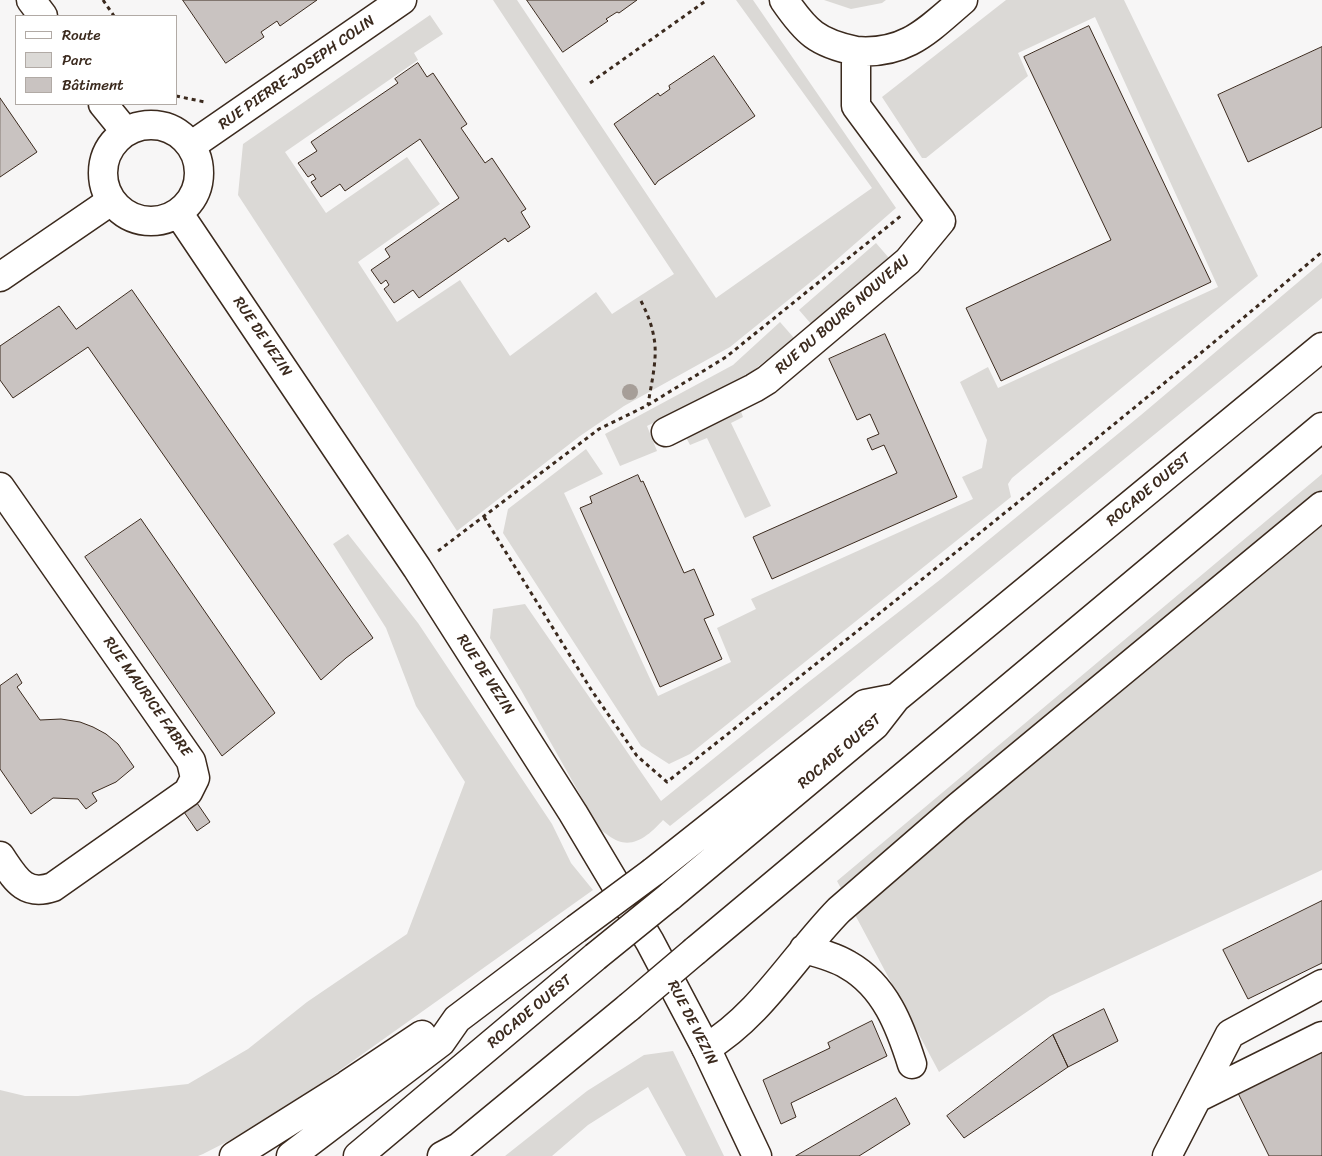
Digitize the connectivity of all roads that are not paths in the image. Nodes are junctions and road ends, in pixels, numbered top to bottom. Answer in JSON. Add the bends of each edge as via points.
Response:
{"nodes":[{"id":1,"x":32,"y":0,"type":"edge"},
{"id":2,"x":402,"y":0,"type":"edge"},
{"id":3,"x":784,"y":0,"type":"edge"},
{"id":4,"x":963,"y":0,"type":"edge"},
{"id":5,"x":42,"y":15,"type":"edge"},
{"id":6,"x":856,"y":51,"type":"junction"},
{"id":7,"x":104,"y":105,"type":"edge"},
{"id":8,"x":125,"y":131,"type":"junction"},
{"id":9,"x":192,"y":145,"type":"junction"},
{"id":10,"x":111,"y":201,"type":"junction"},
{"id":11,"x":179,"y":214,"type":"junction"},
{"id":12,"x":0,"y":277,"type":"edge"},
{"id":13,"x":1322,"y":347,"type":"edge"},
{"id":14,"x":1322,"y":427,"type":"edge"},
{"id":15,"x":666,"y":432,"type":"dead end"},
{"id":16,"x":0,"y":487,"type":"edge"},
{"id":17,"x":1322,"y":506,"type":"edge"},
{"id":18,"x":896,"y":698,"type":"junction"},
{"id":19,"x":0,"y":856,"type":"edge"},
{"id":20,"x":804,"y":949,"type":"junction"},
{"id":21,"x":1322,"y":984,"type":"edge"},
{"id":22,"x":457,"y":1019,"type":"junction"},
{"id":23,"x":1322,"y":1036,"type":"edge"},
{"id":24,"x":706,"y":1048,"type":"junction"},
{"id":25,"x":912,"y":1064,"type":"dead end"},
{"id":26,"x":1197,"y":1098,"type":"junction"},
{"id":27,"x":452,"y":1153,"type":"edge"},
{"id":28,"x":234,"y":1156,"type":"edge"},
{"id":29,"x":290,"y":1156,"type":"edge"},
{"id":30,"x":358,"y":1156,"type":"edge"},
{"id":31,"x":757,"y":1156,"type":"edge"},
{"id":32,"x":1167,"y":1156,"type":"edge"}],
"edges":[{"from":1,"to":5,"type":"main road"},
{"from":2,"to":9,"type":"main road","name":"RUE PIERRE-JOSEPH COLIN"},
{"from":3,"to":6,"type":"main road","via":[[801,24],[819,39],[835,47]]},
{"from":4,"to":6,"type":"main road","via":[[911,42],[885,51]]},
{"from":6,"to":15,"type":"main road","name":"RUE DU BOURG NOUVEAU","via":[[856,106],[941,221],[908,261],[767,380]]},
{"from":7,"to":8,"type":"main road"},
{"from":8,"to":9,"type":"main road","via":[[149,124],[173,129]]},
{"from":8,"to":10,"type":"main road","via":[[108,150],[102,176]]},
{"from":9,"to":11,"type":"main road","via":[[200,169],[196,195]]},
{"from":10,"to":11,"type":"main road","via":[[130,218],[155,222]]},
{"from":10,"to":12,"type":"main road"},
{"from":11,"to":24,"type":"main road","name":"RUE DE VEZIN","via":[[417,568],[573,812],[650,942]]},
{"from":13,"to":18,"type":"main road","name":"ROCADE OUEST"},
{"from":14,"to":27,"type":"main road","bridge":true},
{"from":16,"to":19,"type":"main road","name":"RUE MAURICE FABRE","via":[[191,761],[195,778],[188,792],[53,888],[32,891],[23,886]]},
{"from":17,"to":20,"type":"main road","via":[[958,807],[839,910]]},
{"from":18,"to":22,"type":"main road","bridge":true,"via":[[865,704],[653,872]]},
{"from":18,"to":30,"type":"main road","name":"ROCADE OUEST","bridge":true,"via":[[875,725]]},
{"from":20,"to":24,"type":"main road","via":[[747,1017]]},
{"from":20,"to":25,"type":"main road","via":[[849,965],[868,980],[886,1000]]},
{"from":21,"to":26,"type":"main road","via":[[1230,1034]]},
{"from":22,"to":28,"type":"main road","via":[[431,1028],[348,1085]]},
{"from":22,"to":29,"type":"main road","via":[[440,1042]]},
{"from":23,"to":26,"type":"main road"},
{"from":24,"to":31,"type":"main road","name":"RUE DE VEZIN"},
{"from":26,"to":32,"type":"main road"}]}
